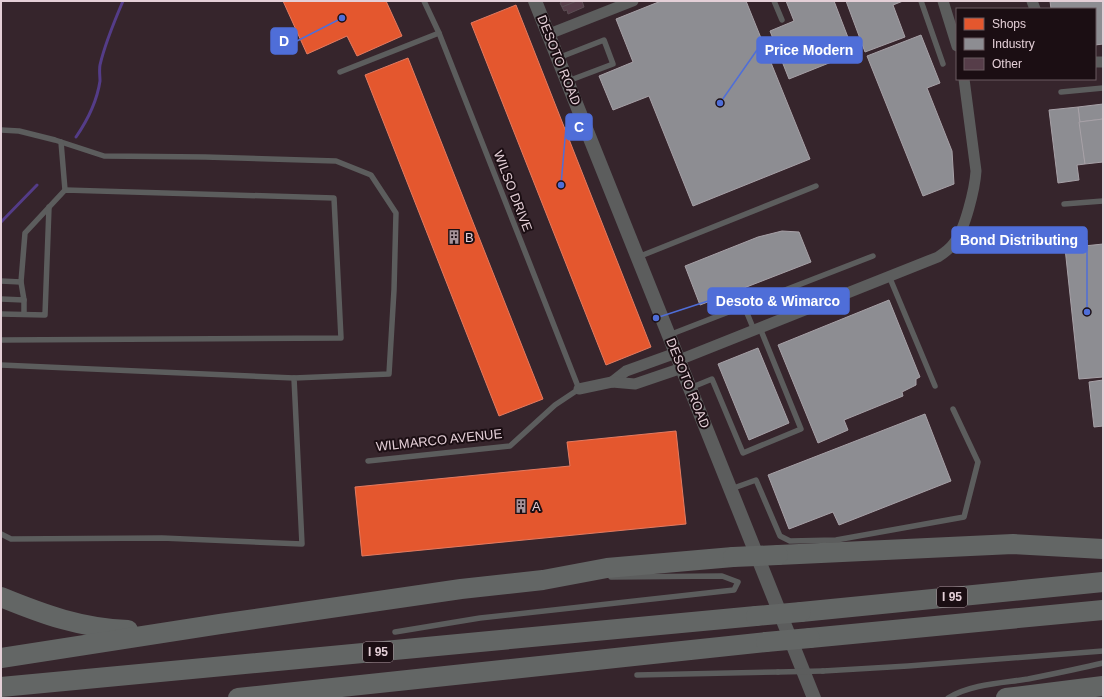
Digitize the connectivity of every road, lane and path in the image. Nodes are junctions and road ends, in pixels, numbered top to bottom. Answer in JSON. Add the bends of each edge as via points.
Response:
{"nodes":[{"id":1,"x":424,"y":1,"type":"edge"},
{"id":2,"x":535,"y":1,"type":"edge"},
{"id":3,"x":633,"y":1,"type":"edge"},
{"id":4,"x":774,"y":1,"type":"edge"},
{"id":5,"x":921,"y":1,"type":"edge"},
{"id":6,"x":943,"y":1,"type":"edge"},
{"id":7,"x":782,"y":20,"type":"dead end"},
{"id":8,"x":439,"y":33,"type":"junction"},
{"id":9,"x":549,"y":34,"type":"junction"},
{"id":10,"x":956,"y":43,"type":"edge"},
{"id":11,"x":558,"y":58,"type":"junction"},
{"id":12,"x":943,"y":64,"type":"dead end"},
{"id":13,"x":340,"y":72,"type":"dead end"},
{"id":14,"x":964,"y":80,"type":"edge"},
{"id":15,"x":567,"y":81,"type":"junction"},
{"id":16,"x":1103,"y":88,"type":"edge"},
{"id":17,"x":1061,"y":92,"type":"dead end"},
{"id":18,"x":1,"y":130,"type":"edge"},
{"id":19,"x":61,"y":142,"type":"junction"},
{"id":20,"x":816,"y":186,"type":"dead end"},
{"id":21,"x":65,"y":190,"type":"junction"},
{"id":22,"x":1103,"y":201,"type":"edge"},
{"id":23,"x":1064,"y":204,"type":"dead end"},
{"id":24,"x":49,"y":207,"type":"junction"},
{"id":25,"x":873,"y":256,"type":"dead end"},
{"id":26,"x":638,"y":257,"type":"junction"},
{"id":27,"x":889,"y":276,"type":"junction"},
{"id":28,"x":1,"y":281,"type":"edge"},
{"id":29,"x":21,"y":282,"type":"junction"},
{"id":30,"x":1,"y":299,"type":"edge"},
{"id":31,"x":24,"y":300,"type":"junction"},
{"id":32,"x":744,"y":306,"type":"junction"},
{"id":33,"x":1,"y":314,"type":"edge"},
{"id":34,"x":24,"y":314,"type":"junction"},
{"id":35,"x":757,"y":329,"type":"junction"},
{"id":36,"x":669,"y":335,"type":"junction"},
{"id":37,"x":1,"y":340,"type":"edge"},
{"id":38,"x":679,"y":360,"type":"junction"},
{"id":39,"x":1,"y":365,"type":"edge"},
{"id":40,"x":294,"y":378,"type":"junction"},
{"id":41,"x":612,"y":382,"type":"junction"},
{"id":42,"x":935,"y":386,"type":"dead end"},
{"id":43,"x":690,"y":388,"type":"junction"},
{"id":44,"x":579,"y":390,"type":"junction"},
{"id":45,"x":953,"y":409,"type":"dead end"},
{"id":46,"x":368,"y":461,"type":"dead end"},
{"id":47,"x":731,"y":489,"type":"junction"},
{"id":48,"x":1,"y":534,"type":"edge"},
{"id":49,"x":1103,"y":548,"type":"edge"},
{"id":50,"x":588,"y":578,"type":"dead end"},
{"id":51,"x":602,"y":578,"type":"dead end"},
{"id":52,"x":543,"y":580,"type":"junction"},
{"id":53,"x":1103,"y":582,"type":"edge"},
{"id":54,"x":1,"y":597,"type":"edge"},
{"id":55,"x":1103,"y":610,"type":"edge"},
{"id":56,"x":220,"y":624,"type":"junction"},
{"id":57,"x":395,"y":632,"type":"dead end"},
{"id":58,"x":1103,"y":651,"type":"edge"},
{"id":59,"x":1,"y":658,"type":"edge"},
{"id":60,"x":1103,"y":663,"type":"edge"},
{"id":61,"x":637,"y":675,"type":"dead end"},
{"id":62,"x":1103,"y":686,"type":"edge"},
{"id":63,"x":1,"y":687,"type":"edge"},
{"id":64,"x":238,"y":698,"type":"edge"},
{"id":65,"x":814,"y":698,"type":"edge"},
{"id":66,"x":948,"y":698,"type":"edge"},
{"id":67,"x":1006,"y":698,"type":"edge"}],
"edges":[{"from":1,"to":8,"type":"lane","name":"WILSO DRIVE"},
{"from":2,"to":9,"type":"street","name":"DESOTO ROAD"},
{"from":3,"to":9,"type":"street","via":[[613,5]]},
{"from":4,"to":7,"type":"lane"},
{"from":5,"to":12,"type":"lane"},
{"from":6,"to":10,"type":"street"},
{"from":8,"to":13,"type":"lane"},
{"from":8,"to":44,"type":"lane","name":"WILSO DRIVE"},
{"from":9,"to":11,"type":"street","name":"DESOTO ROAD"},
{"from":11,"to":15,"type":"street","name":"DESOTO ROAD"},
{"from":11,"to":15,"type":"lane","via":[[604,40],[613,64]]},
{"from":14,"to":27,"type":"street","name":"WILMARCO AVENUE","via":[[976,171],[975,183],[960,232],[948,250],[938,257]]},
{"from":15,"to":26,"type":"street","name":"DESOTO ROAD"},
{"from":16,"to":17,"type":"lane"},
{"from":18,"to":19,"type":"lane","via":[[19,131]]},
{"from":19,"to":21,"type":"lane"},
{"from":19,"to":40,"type":"lane","via":[[104,156],[336,161],[372,175],[396,213],[389,374]]},
{"from":20,"to":26,"type":"lane"},
{"from":21,"to":24,"type":"lane"},
{"from":21,"to":37,"type":"lane","via":[[334,198],[341,338]]},
{"from":22,"to":23,"type":"lane"},
{"from":24,"to":29,"type":"lane","via":[[25,233]]},
{"from":24,"to":34,"type":"lane","via":[[45,315]]},
{"from":25,"to":32,"type":"lane"},
{"from":26,"to":36,"type":"street","name":"DESOTO ROAD"},
{"from":27,"to":35,"type":"street","name":"WILMARCO AVENUE"},
{"from":27,"to":42,"type":"lane"},
{"from":28,"to":29,"type":"lane"},
{"from":29,"to":31,"type":"lane"},
{"from":30,"to":31,"type":"lane"},
{"from":31,"to":34,"type":"lane"},
{"from":32,"to":35,"type":"lane"},
{"from":32,"to":36,"type":"lane"},
{"from":33,"to":34,"type":"lane"},
{"from":35,"to":38,"type":"street","name":"WILMARCO AVENUE"},
{"from":35,"to":43,"type":"lane","via":[[801,429],[743,453],[712,379]]},
{"from":36,"to":38,"type":"street","name":"DESOTO ROAD"},
{"from":38,"to":41,"type":"street","name":"WILMARCO AVENUE","via":[[626,371]]},
{"from":38,"to":41,"type":"street","name":"WILMARCO AVENUE","via":[[635,384]]},
{"from":38,"to":43,"type":"street","name":"DESOTO ROAD"},
{"from":39,"to":40,"type":"lane"},
{"from":40,"to":48,"type":"lane","via":[[302,544],[162,538],[11,539]]},
{"from":41,"to":44,"type":"street","name":"WILMARCO AVENUE"},
{"from":43,"to":47,"type":"street","name":"DESOTO ROAD"},
{"from":44,"to":46,"type":"lane","name":"WILMARCO AVENUE","via":[[555,405],[510,446]]},
{"from":45,"to":47,"type":"lane","via":[[978,462],[964,517],[836,540],[790,542],[780,536],[756,480]]},
{"from":47,"to":65,"type":"street","name":"DESOTO ROAD"},
{"from":49,"to":52,"type":"highway","bridge":true,"via":[[1006,544],[733,557],[607,568]]},
{"from":50,"to":52,"type":"lane"},
{"from":51,"to":57,"type":"lane","via":[[722,576],[738,582],[734,590],[480,618]]},
{"from":52,"to":56,"type":"highway","via":[[461,589]]},
{"from":53,"to":63,"type":"highway","number":"I 95","bridge":true},
{"from":54,"to":56,"type":"highway","via":[[59,619],[110,629],[139,630]]},
{"from":55,"to":64,"type":"highway","number":"I 95","bridge":true,"via":[[766,642]]},
{"from":56,"to":59,"type":"highway"},
{"from":58,"to":61,"type":"lane","bridge":true,"via":[[823,670]]},
{"from":60,"to":66,"type":"lane","via":[[985,686],[956,693]]},
{"from":62,"to":67,"type":"highway"}]}
